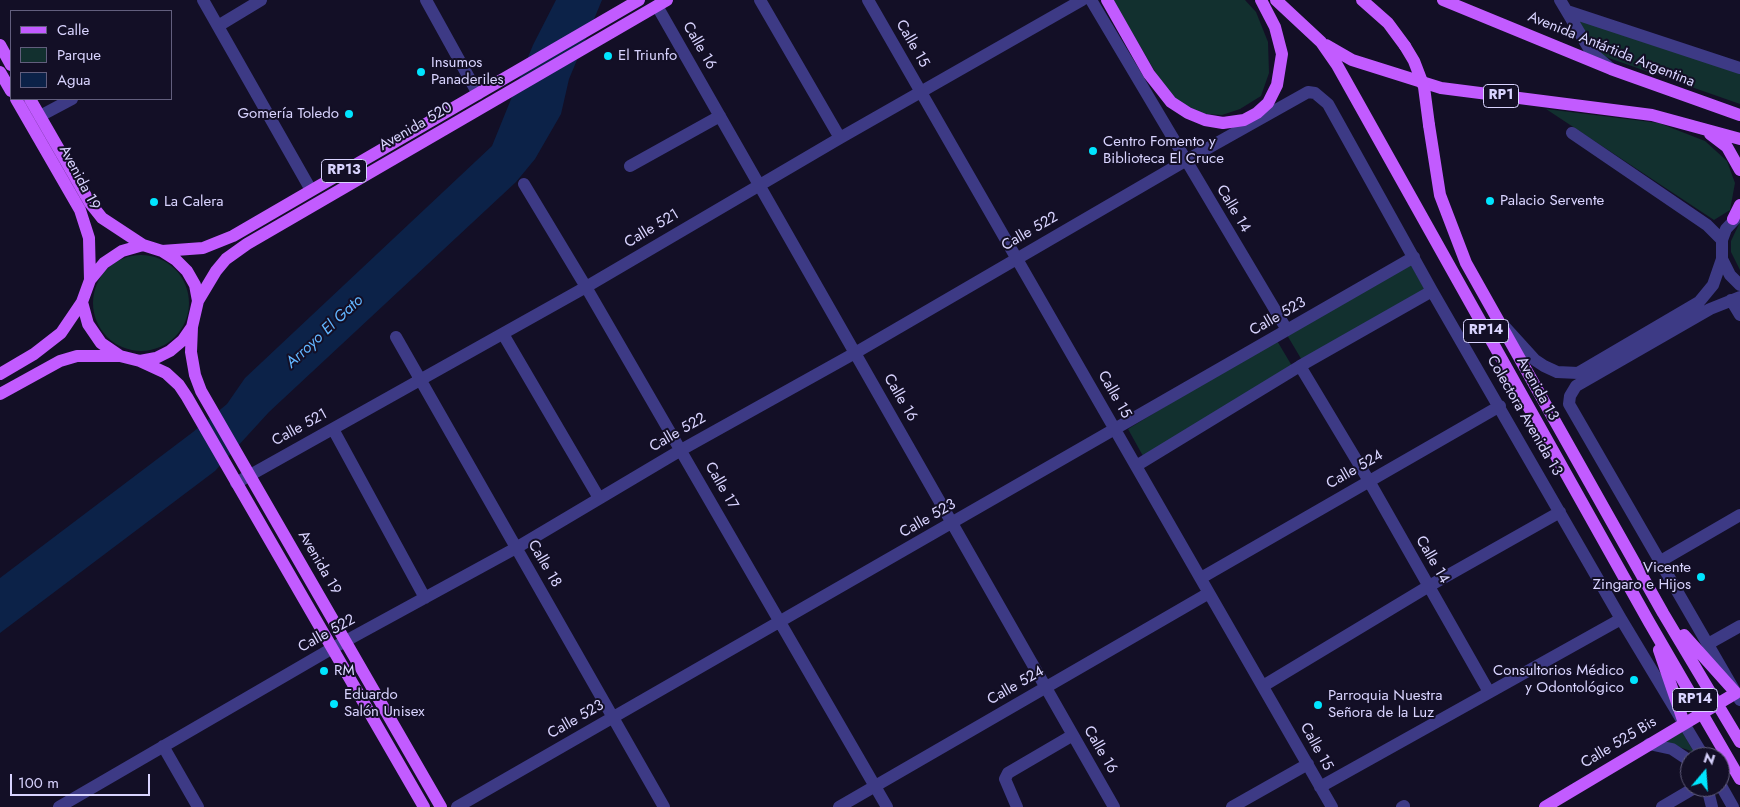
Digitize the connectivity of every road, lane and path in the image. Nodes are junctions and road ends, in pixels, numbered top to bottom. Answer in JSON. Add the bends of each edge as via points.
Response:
{"nodes":[{"id":1,"x":203,"y":0,"type":"edge"},
{"id":2,"x":261,"y":0,"type":"edge"},
{"id":3,"x":426,"y":0,"type":"edge"},
{"id":4,"x":639,"y":0,"type":"edge"},
{"id":5,"x":760,"y":0,"type":"edge"},
{"id":6,"x":868,"y":0,"type":"edge"},
{"id":7,"x":1082,"y":0,"type":"edge"},
{"id":8,"x":1091,"y":0,"type":"edge"},
{"id":9,"x":1107,"y":0,"type":"edge"},
{"id":10,"x":1261,"y":0,"type":"edge"},
{"id":11,"x":1276,"y":0,"type":"edge"},
{"id":12,"x":1362,"y":0,"type":"edge"},
{"id":13,"x":1443,"y":0,"type":"edge"},
{"id":14,"x":662,"y":3,"type":"edge"},
{"id":15,"x":1563,"y":6,"type":"edge"},
{"id":16,"x":218,"y":26,"type":"junction"},
{"id":17,"x":1321,"y":42,"type":"junction"},
{"id":18,"x":0,"y":45,"type":"edge"},
{"id":19,"x":10,"y":63,"type":"edge"},
{"id":20,"x":1740,"y":68,"type":"edge"},
{"id":21,"x":1611,"y":69,"type":"junction"},
{"id":22,"x":0,"y":72,"type":"edge"},
{"id":23,"x":10,"y":89,"type":"edge"},
{"id":24,"x":921,"y":92,"type":"junction"},
{"id":25,"x":1315,"y":93,"type":"joint"},
{"id":26,"x":478,"y":94,"type":"junction"},
{"id":27,"x":17,"y":100,"type":"edge"},
{"id":28,"x":31,"y":100,"type":"edge"},
{"id":29,"x":70,"y":100,"type":"edge"},
{"id":30,"x":1740,"y":115,"type":"edge"},
{"id":31,"x":40,"y":116,"type":"junction"},
{"id":32,"x":720,"y":116,"type":"junction"},
{"id":33,"x":1688,"y":123,"type":"junction"},
{"id":34,"x":1572,"y":133,"type":"dead end"},
{"id":35,"x":840,"y":138,"type":"junction"},
{"id":36,"x":1740,"y":139,"type":"edge"},
{"id":37,"x":1185,"y":161,"type":"junction"},
{"id":38,"x":630,"y":166,"type":"dead end"},
{"id":39,"x":1740,"y":170,"type":"edge"},
{"id":40,"x":524,"y":184,"type":"dead end"},
{"id":41,"x":759,"y":185,"type":"junction"},
{"id":42,"x":311,"y":190,"type":"junction"},
{"id":43,"x":1740,"y":204,"type":"edge"},
{"id":44,"x":1737,"y":216,"type":"edge"},
{"id":45,"x":1722,"y":240,"type":"junction"},
{"id":46,"x":143,"y":245,"type":"junction"},
{"id":47,"x":162,"y":252,"type":"junction"},
{"id":48,"x":1414,"y":257,"type":"junction"},
{"id":49,"x":1017,"y":258,"type":"junction"},
{"id":50,"x":1722,"y":259,"type":"junction"},
{"id":51,"x":90,"y":280,"type":"junction"},
{"id":52,"x":1740,"y":285,"type":"edge"},
{"id":53,"x":586,"y":287,"type":"junction"},
{"id":54,"x":1432,"y":291,"type":"junction"},
{"id":55,"x":1735,"y":298,"type":"edge"},
{"id":56,"x":198,"y":301,"type":"junction"},
{"id":57,"x":82,"y":302,"type":"junction"},
{"id":58,"x":1740,"y":315,"type":"edge"},
{"id":59,"x":1495,"y":316,"type":"junction"},
{"id":60,"x":192,"y":327,"type":"junction"},
{"id":61,"x":1287,"y":330,"type":"junction"},
{"id":62,"x":504,"y":334,"type":"junction"},
{"id":63,"x":396,"y":337,"type":"dead end"},
{"id":64,"x":855,"y":353,"type":"junction"},
{"id":65,"x":120,"y":356,"type":"junction"},
{"id":66,"x":140,"y":360,"type":"junction"},
{"id":67,"x":1300,"y":366,"type":"junction"},
{"id":68,"x":0,"y":374,"type":"edge"},
{"id":69,"x":421,"y":381,"type":"junction"},
{"id":70,"x":0,"y":394,"type":"edge"},
{"id":71,"x":1500,"y":406,"type":"junction"},
{"id":72,"x":333,"y":428,"type":"junction"},
{"id":73,"x":1115,"y":430,"type":"junction"},
{"id":74,"x":681,"y":450,"type":"junction"},
{"id":75,"x":1136,"y":466,"type":"junction"},
{"id":76,"x":248,"y":475,"type":"junction"},
{"id":77,"x":1369,"y":481,"type":"junction"},
{"id":78,"x":236,"y":483,"type":"junction"},
{"id":79,"x":599,"y":498,"type":"junction"},
{"id":80,"x":1560,"y":512,"type":"junction"},
{"id":81,"x":1740,"y":515,"type":"edge"},
{"id":82,"x":952,"y":524,"type":"junction"},
{"id":83,"x":516,"y":548,"type":"junction"},
{"id":84,"x":1659,"y":562,"type":"junction"},
{"id":85,"x":1201,"y":578,"type":"junction"},
{"id":86,"x":1429,"y":586,"type":"junction"},
{"id":87,"x":1209,"y":593,"type":"junction"},
{"id":88,"x":425,"y":598,"type":"junction"},
{"id":89,"x":1664,"y":613,"type":"junction"},
{"id":90,"x":1621,"y":619,"type":"junction"},
{"id":91,"x":781,"y":621,"type":"junction"},
{"id":92,"x":1649,"y":622,"type":"junction"},
{"id":93,"x":1740,"y":626,"type":"edge"},
{"id":94,"x":346,"y":641,"type":"junction"},
{"id":95,"x":1708,"y":644,"type":"junction"},
{"id":96,"x":332,"y":649,"type":"junction"},
{"id":97,"x":1263,"y":686,"type":"junction"},
{"id":98,"x":1046,"y":688,"type":"junction"},
{"id":99,"x":1489,"y":692,"type":"junction"},
{"id":100,"x":1738,"y":697,"type":"edge"},
{"id":101,"x":1719,"y":704,"type":"junction"},
{"id":102,"x":1702,"y":713,"type":"junction"},
{"id":103,"x":613,"y":718,"type":"junction"},
{"id":104,"x":1684,"y":723,"type":"junction"},
{"id":105,"x":1073,"y":735,"type":"junction"},
{"id":106,"x":1740,"y":742,"type":"edge"},
{"id":107,"x":1649,"y":744,"type":"junction"},
{"id":108,"x":163,"y":746,"type":"junction"},
{"id":109,"x":1698,"y":747,"type":"edge"},
{"id":110,"x":1680,"y":754,"type":"edge"},
{"id":111,"x":1308,"y":764,"type":"junction"},
{"id":112,"x":1740,"y":779,"type":"edge"},
{"id":113,"x":875,"y":786,"type":"junction"},
{"id":114,"x":1320,"y":787,"type":"junction"},
{"id":115,"x":1680,"y":796,"type":"edge"},
{"id":116,"x":59,"y":807,"type":"edge"},
{"id":117,"x":198,"y":807,"type":"edge"},
{"id":118,"x":424,"y":807,"type":"edge"},
{"id":119,"x":441,"y":807,"type":"edge"},
{"id":120,"x":457,"y":807,"type":"edge"},
{"id":121,"x":664,"y":807,"type":"edge"},
{"id":122,"x":839,"y":807,"type":"edge"},
{"id":123,"x":887,"y":807,"type":"edge"},
{"id":124,"x":1016,"y":807,"type":"edge"},
{"id":125,"x":1114,"y":807,"type":"edge"},
{"id":126,"x":1232,"y":807,"type":"edge"},
{"id":127,"x":1332,"y":807,"type":"edge"},
{"id":128,"x":1545,"y":807,"type":"edge"},
{"id":129,"x":1662,"y":807,"type":"edge"}],
"edges":[{"from":1,"to":16,"type":"street"},
{"from":2,"to":16,"type":"street"},
{"from":3,"to":26,"type":"street"},
{"from":4,"to":26,"type":"main road","name":"Avenida 520","number":"RP13"},
{"from":5,"to":35,"type":"street"},
{"from":6,"to":24,"type":"street","name":"Calle 15"},
{"from":7,"to":24,"type":"street","name":"Calle 521"},
{"from":8,"to":37,"type":"street","name":"Calle 14"},
{"from":9,"to":10,"type":"main road","via":[[1149,74],[1171,102],[1205,120],[1223,123],[1244,120],[1257,113],[1268,103],[1277,85],[1282,54],[1275,28]]},
{"from":11,"to":17,"type":"main road","name":"Avenida 13","number":"RP1"},
{"from":12,"to":59,"type":"main road","name":"Avenida 13","bridge":true,"via":[[1388,23],[1414,61],[1424,87],[1440,194],[1458,246]]},
{"from":13,"to":21,"type":"main road","name":"Avenida Antártida Argentina"},
{"from":14,"to":32,"type":"street","name":"Calle 16"},
{"from":14,"to":56,"type":"main road","name":"Avenida 520","number":"RP13","via":[[247,244],[216,270]]},
{"from":15,"to":20,"type":"street","name":"Avenida Antártida Argentina"},
{"from":15,"to":21,"type":"street","via":[[1591,52]]},
{"from":16,"to":42,"type":"street"},
{"from":17,"to":33,"type":"main road","number":"RP1","via":[[1352,60],[1441,88],[1652,115]]},
{"from":17,"to":92,"type":"main road","name":"Avenida 13","number":"RP14","via":[[1337,65]]},
{"from":18,"to":19,"type":"main road"},
{"from":21,"to":30,"type":"main road","name":"Avenida Antártida Argentina"},
{"from":22,"to":23,"type":"main road"},
{"from":24,"to":35,"type":"street","name":"Calle 521"},
{"from":24,"to":49,"type":"street","name":"Calle 15"},
{"from":25,"to":37,"type":"street","name":"Calle 522","via":[[1308,92]]},
{"from":25,"to":48,"type":"street","name":"Colectora Avenida 13","via":[[1328,104]]},
{"from":26,"to":42,"type":"main road","name":"Avenida 520","number":"RP13"},
{"from":27,"to":51,"type":"main road","name":"Avenida 19","via":[[80,210],[89,238]]},
{"from":28,"to":31,"type":"main road","name":"Avenida 19"},
{"from":29,"to":31,"type":"street"},
{"from":31,"to":46,"type":"main road","name":"Avenida 19","via":[[90,203],[102,218]]},
{"from":32,"to":38,"type":"street"},
{"from":32,"to":41,"type":"street","name":"Calle 16"},
{"from":33,"to":36,"type":"main road"},
{"from":33,"to":39,"type":"main road","via":[[1720,141]]},
{"from":34,"to":45,"type":"street","via":[[1707,225]]},
{"from":35,"to":41,"type":"street","name":"Calle 521"},
{"from":37,"to":49,"type":"street","name":"Calle 522"},
{"from":37,"to":61,"type":"street","name":"Calle 14"},
{"from":40,"to":53,"type":"street","name":"Calle 17"},
{"from":41,"to":53,"type":"street","name":"Calle 521"},
{"from":41,"to":64,"type":"street","name":"Calle 16"},
{"from":42,"to":47,"type":"main road","name":"Avenida 520","number":"RP13","via":[[233,236],[203,248]]},
{"from":43,"to":44,"type":"main road"},
{"from":44,"to":45,"type":"street"},
{"from":45,"to":50,"type":"street"},
{"from":46,"to":47,"type":"main road","number":"RP13"},
{"from":46,"to":51,"type":"main road","via":[[122,251]]},
{"from":47,"to":56,"type":"main road","number":"RP13","via":[[187,271],[195,285]]},
{"from":48,"to":54,"type":"street","name":"Colectora Avenida 13"},
{"from":48,"to":61,"type":"street","name":"Calle 523"},
{"from":49,"to":64,"type":"street","name":"Calle 522"},
{"from":49,"to":73,"type":"street","name":"Calle 15"},
{"from":50,"to":52,"type":"street","via":[[1730,275]]},
{"from":50,"to":59,"type":"street","via":[[1713,285],[1699,302],[1578,373],[1557,372],[1535,360]]},
{"from":51,"to":57,"type":"main road"},
{"from":53,"to":62,"type":"street","name":"Calle 521"},
{"from":53,"to":74,"type":"street","name":"Calle 17"},
{"from":54,"to":67,"type":"street"},
{"from":54,"to":71,"type":"street","name":"Colectora Avenida 13"},
{"from":55,"to":58,"type":"street"},
{"from":55,"to":84,"type":"street","via":[[1576,386],[1570,396],[1571,410]]},
{"from":56,"to":60,"type":"main road","number":"RP13"},
{"from":57,"to":65,"type":"main road","number":"RP13","via":[[88,324],[101,343]]},
{"from":57,"to":68,"type":"main road","via":[[61,333]]},
{"from":59,"to":89,"type":"main road","name":"Avenida 13","number":"RP14"},
{"from":60,"to":66,"type":"main road","number":"RP13","via":[[170,351],[156,358]]},
{"from":60,"to":76,"type":"main road","name":"Avenida 19","via":[[191,352],[201,391]]},
{"from":61,"to":73,"type":"street","name":"Calle 523"},
{"from":62,"to":69,"type":"street","name":"Calle 521"},
{"from":62,"to":79,"type":"street"},
{"from":63,"to":69,"type":"street","name":"Calle 18"},
{"from":64,"to":74,"type":"street","name":"Calle 522"},
{"from":64,"to":82,"type":"street","name":"Calle 16"},
{"from":65,"to":66,"type":"main road","number":"RP13"},
{"from":65,"to":70,"type":"main road","number":"RP13","via":[[77,356],[60,361]]},
{"from":66,"to":78,"type":"main road","via":[[166,373],[179,385]]},
{"from":67,"to":75,"type":"street"},
{"from":67,"to":77,"type":"street","name":"Calle 14"},
{"from":69,"to":72,"type":"street","name":"Calle 521"},
{"from":69,"to":83,"type":"street","name":"Calle 18"},
{"from":71,"to":77,"type":"street","name":"Calle 524"},
{"from":71,"to":80,"type":"street","name":"Colectora Avenida 13"},
{"from":72,"to":76,"type":"street","name":"Calle 521"},
{"from":72,"to":88,"type":"street"},
{"from":73,"to":75,"type":"street","name":"Calle 15"},
{"from":73,"to":82,"type":"street","name":"Calle 523"},
{"from":74,"to":79,"type":"street","name":"Calle 522"},
{"from":74,"to":91,"type":"street","name":"Calle 17"},
{"from":75,"to":85,"type":"street","name":"Calle 15"},
{"from":76,"to":78,"type":"street","name":"Calle 521"},
{"from":76,"to":94,"type":"main road","name":"Avenida 19"},
{"from":77,"to":85,"type":"street","name":"Calle 524"},
{"from":77,"to":86,"type":"street","name":"Calle 14"},
{"from":78,"to":96,"type":"main road"},
{"from":79,"to":83,"type":"street","name":"Calle 522"},
{"from":80,"to":86,"type":"street"},
{"from":80,"to":90,"type":"street","name":"Colectora Avenida 13"},
{"from":81,"to":84,"type":"street"},
{"from":82,"to":91,"type":"street","name":"Calle 523"},
{"from":82,"to":98,"type":"street","name":"Calle 16"},
{"from":83,"to":88,"type":"street","name":"Calle 522"},
{"from":83,"to":103,"type":"street","name":"Calle 18"},
{"from":84,"to":95,"type":"street"},
{"from":85,"to":87,"type":"street","name":"Calle 15"},
{"from":86,"to":97,"type":"street"},
{"from":86,"to":99,"type":"street","name":"Calle 14"},
{"from":87,"to":97,"type":"street","name":"Calle 15"},
{"from":87,"to":98,"type":"street","name":"Calle 524"},
{"from":88,"to":94,"type":"street","name":"Calle 522"},
{"from":89,"to":100,"type":"main road"},
{"from":89,"to":101,"type":"main road","name":"Avenida 13","number":"RP14"},
{"from":90,"to":99,"type":"street"},
{"from":90,"to":104,"type":"street","name":"Colectora Avenida 13"},
{"from":91,"to":103,"type":"street","name":"Calle 523"},
{"from":91,"to":113,"type":"street","name":"Calle 17"},
{"from":92,"to":102,"type":"main road","name":"Avenida 13","number":"RP14"},
{"from":92,"to":104,"type":"main road"},
{"from":93,"to":95,"type":"street"},
{"from":94,"to":96,"type":"street","name":"Calle 522"},
{"from":94,"to":119,"type":"main road","name":"Avenida 19"},
{"from":95,"to":100,"type":"street"},
{"from":96,"to":108,"type":"street","name":"Calle 522"},
{"from":96,"to":118,"type":"main road"},
{"from":97,"to":111,"type":"street","name":"Calle 15"},
{"from":98,"to":105,"type":"street","name":"Calle 16"},
{"from":98,"to":113,"type":"street","name":"Calle 524"},
{"from":99,"to":114,"type":"street"},
{"from":100,"to":101,"type":"main road","name":"Calle 525 Bis"},
{"from":101,"to":102,"type":"main road","name":"Calle 525 Bis"},
{"from":101,"to":106,"type":"main road","name":"Avenida 13","number":"RP14"},
{"from":102,"to":104,"type":"main road","name":"Calle 525 Bis"},
{"from":102,"to":112,"type":"main road","name":"Avenida 13","number":"RP14"},
{"from":103,"to":120,"type":"street","name":"Calle 523"},
{"from":103,"to":121,"type":"street","name":"Calle 18"},
{"from":104,"to":107,"type":"main road","name":"Calle 525 Bis"},
{"from":104,"to":109,"type":"street","name":"Colectora Avenida 13"},
{"from":105,"to":124,"type":"street","via":[[1008,773],[1004,779]]},
{"from":105,"to":125,"type":"street","name":"Calle 16"},
{"from":107,"to":110,"type":"street","via":[[1672,749]]},
{"from":107,"to":128,"type":"main road","name":"Calle 525 Bis"},
{"from":108,"to":116,"type":"street","name":"Calle 522"},
{"from":108,"to":117,"type":"street"},
{"from":111,"to":114,"type":"street","name":"Calle 15"},
{"from":111,"to":126,"type":"street"},
{"from":113,"to":122,"type":"street","name":"Calle 524"},
{"from":113,"to":123,"type":"street","name":"Calle 17"},
{"from":114,"to":127,"type":"street","name":"Calle 15"},
{"from":115,"to":129,"type":"street"}]}
